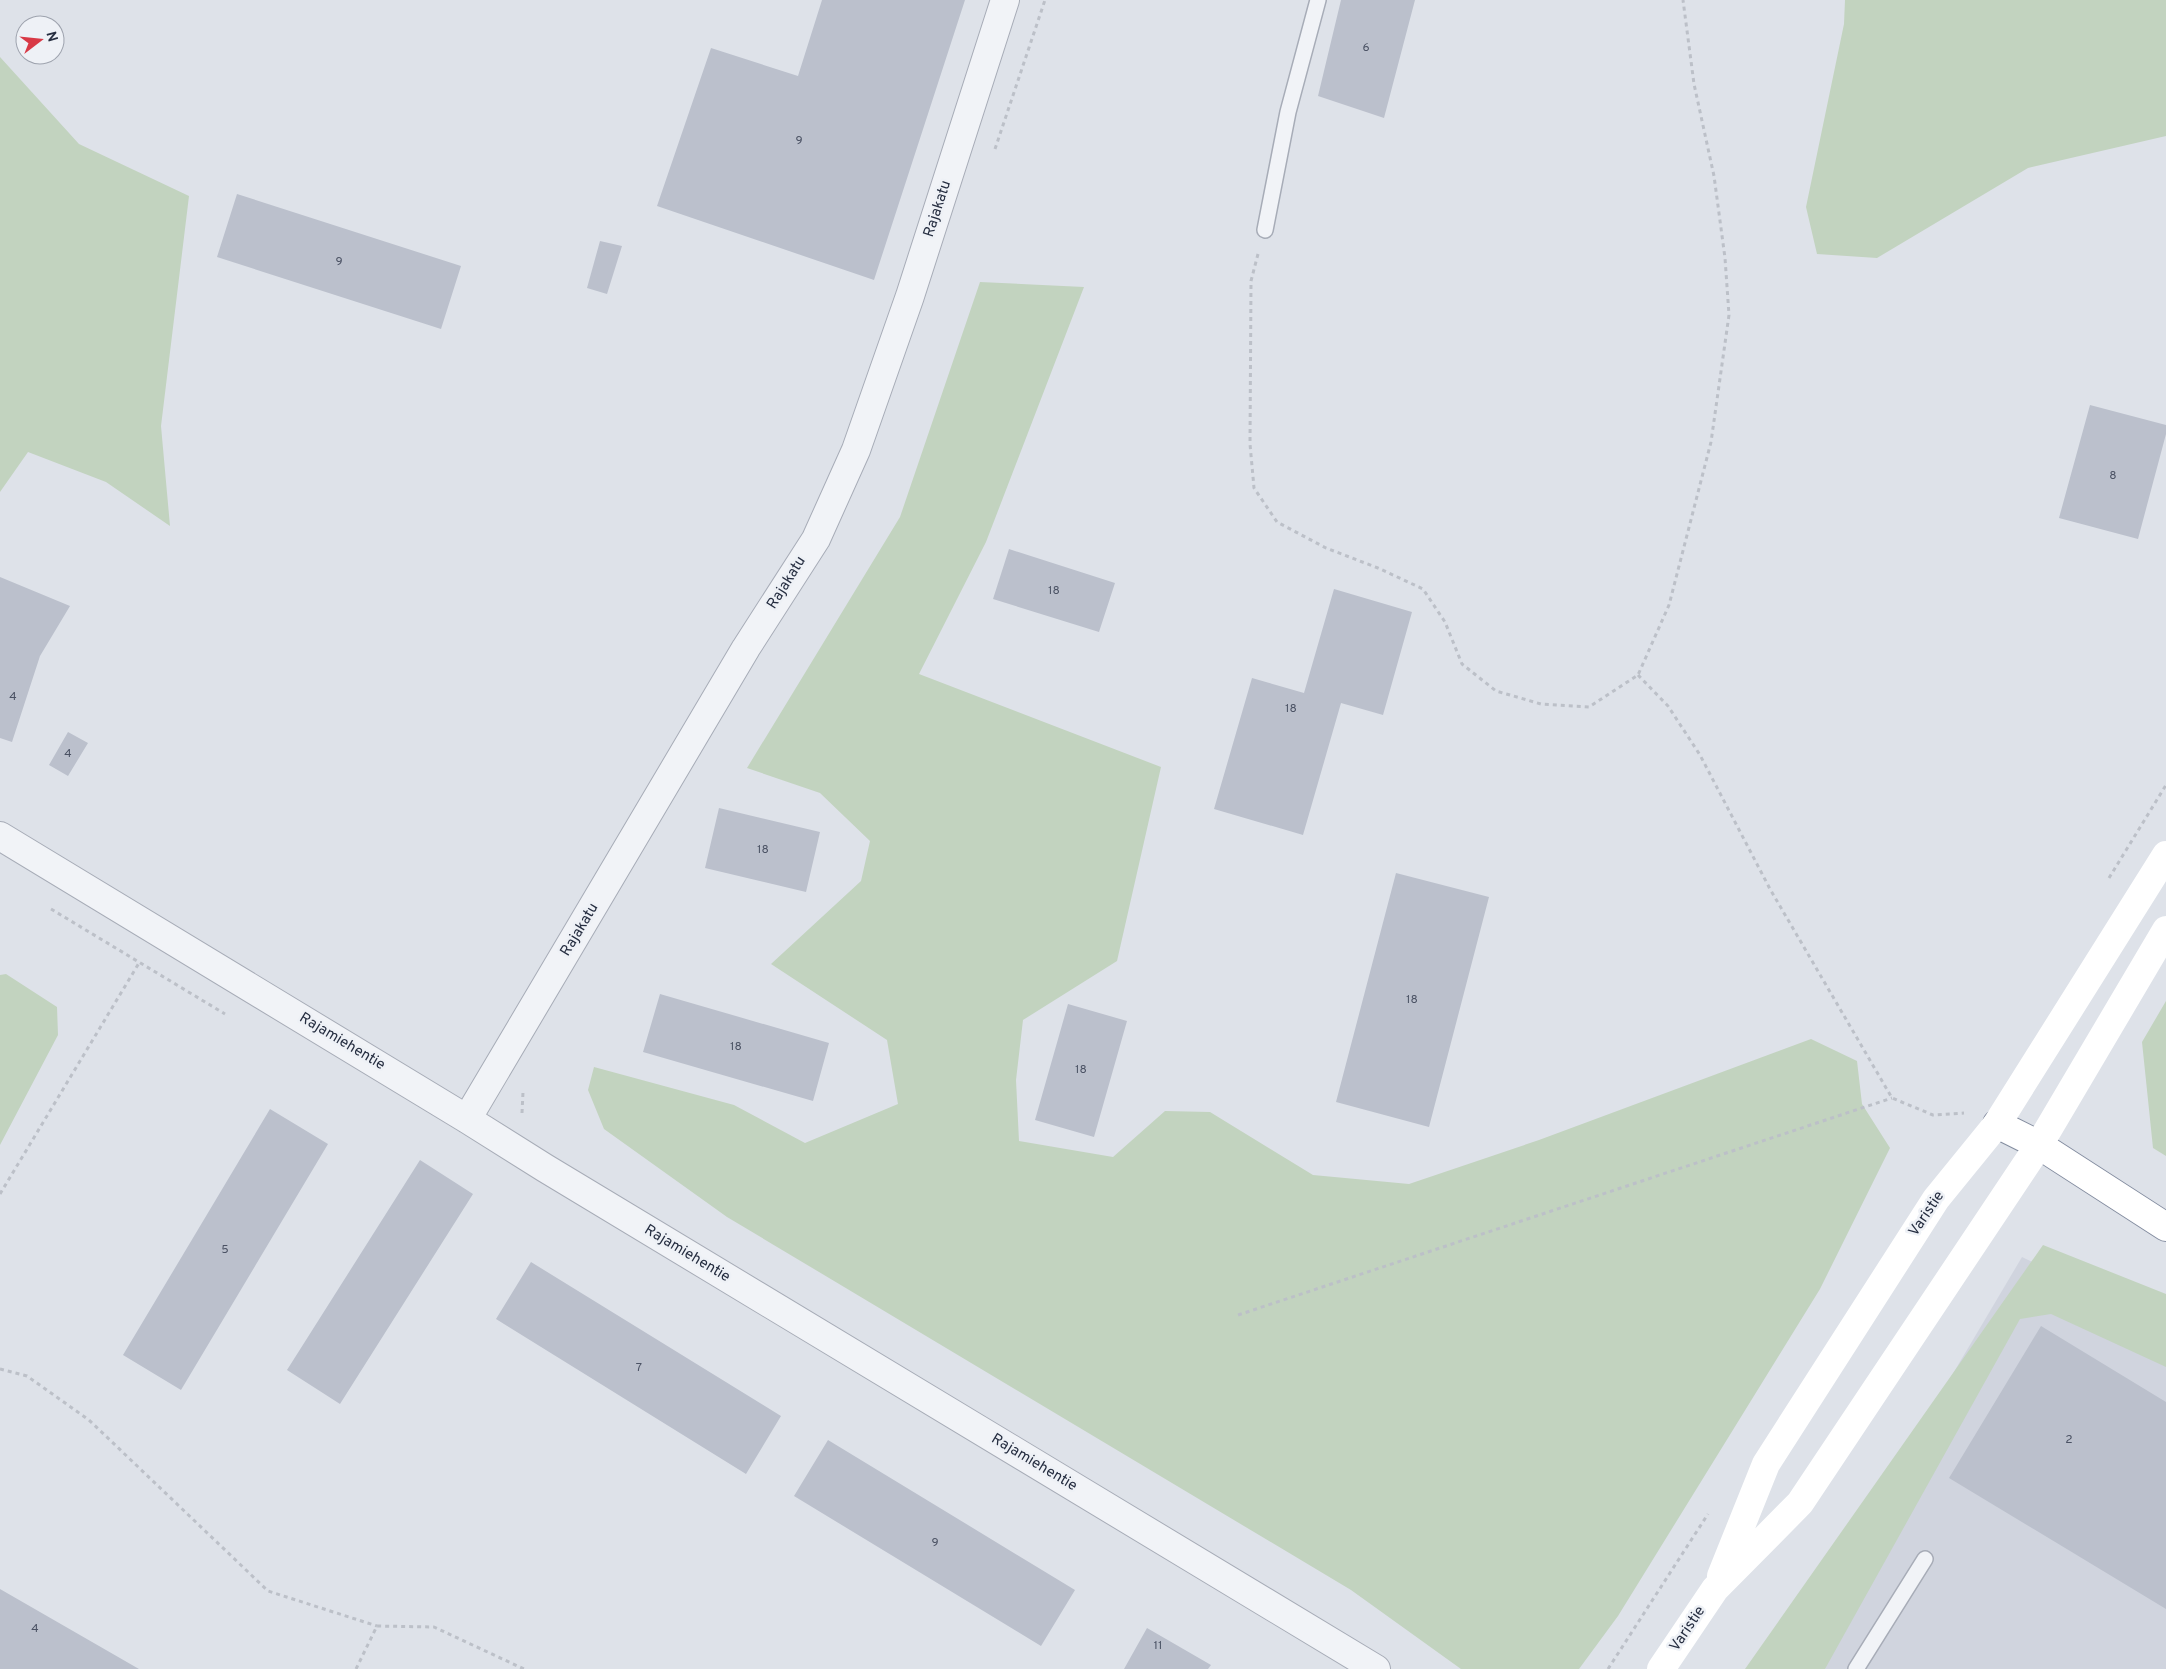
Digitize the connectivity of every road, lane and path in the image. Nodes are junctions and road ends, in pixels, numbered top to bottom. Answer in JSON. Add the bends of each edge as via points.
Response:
{"nodes":[{"id":1,"x":1005,"y":0,"type":"edge"},
{"id":2,"x":1318,"y":0,"type":"edge"},
{"id":3,"x":1683,"y":0,"type":"edge"},
{"id":4,"x":1265,"y":230,"type":"joint"},
{"id":5,"x":1638,"y":675,"type":"junction"},
{"id":6,"x":0,"y":836,"type":"edge"},
{"id":7,"x":2166,"y":855,"type":"edge"},
{"id":8,"x":49,"y":908,"type":"dead end"},
{"id":9,"x":2166,"y":930,"type":"edge"},
{"id":10,"x":1892,"y":1098,"type":"junction"},
{"id":11,"x":1965,"y":1112,"type":"dead end"},
{"id":12,"x":467,"y":1118,"type":"junction"},
{"id":13,"x":1997,"y":1124,"type":"junction"},
{"id":14,"x":2039,"y":1145,"type":"junction"},
{"id":15,"x":0,"y":1194,"type":"edge"},
{"id":16,"x":2166,"y":1227,"type":"edge"},
{"id":17,"x":1238,"y":1315,"type":"dead end"},
{"id":18,"x":0,"y":1369,"type":"edge"},
{"id":19,"x":1925,"y":1559,"type":"dead end"},
{"id":20,"x":1715,"y":1589,"type":"junction"},
{"id":21,"x":377,"y":1626,"type":"junction"},
{"id":22,"x":356,"y":1669,"type":"edge"},
{"id":23,"x":524,"y":1669,"type":"edge"},
{"id":24,"x":1376,"y":1669,"type":"edge"},
{"id":25,"x":1661,"y":1669,"type":"edge"},
{"id":26,"x":1856,"y":1669,"type":"edge"}],
"edges":[{"from":1,"to":12,"type":"street","name":"Rajakatu","via":[[910,296],[856,450],[816,539],[746,648]]},
{"from":2,"to":4,"type":"lane","via":[[1288,112]]},
{"from":3,"to":5,"type":"path","via":[[1694,84],[1715,185],[1729,315],[1712,442],[1669,605]]},
{"from":4,"to":5,"type":"path","via":[[1251,280],[1250,444],[1254,488],[1277,522],[1326,548],[1424,589],[1444,622],[1462,664],[1496,691],[1541,704],[1590,707]]},
{"from":5,"to":10,"type":"path","via":[[1668,706],[1700,755],[1770,890]]},
{"from":6,"to":12,"type":"street","name":"Rajamiehentie"},
{"from":7,"to":13,"type":"main road","name":"Varistie"},
{"from":8,"to":15,"type":"path","via":[[139,963]]},
{"from":9,"to":14,"type":"main road","name":"Varistie"},
{"from":10,"to":11,"type":"path","via":[[1933,1115]]},
{"from":10,"to":17,"type":"path"},
{"from":12,"to":24,"type":"street","name":"Rajamiehentie"},
{"from":13,"to":14,"type":"main road"},
{"from":13,"to":20,"type":"main road","name":"Varistie","via":[[1936,1199],[1766,1464]]},
{"from":14,"to":16,"type":"main road"},
{"from":14,"to":20,"type":"main road","name":"Varistie","via":[[1800,1503]]},
{"from":18,"to":21,"type":"path","via":[[27,1376],[88,1420],[268,1591]]},
{"from":19,"to":26,"type":"lane"},
{"from":20,"to":25,"type":"main road","name":"Varistie"},
{"from":21,"to":22,"type":"path"},
{"from":21,"to":23,"type":"path","via":[[434,1627]]}]}
